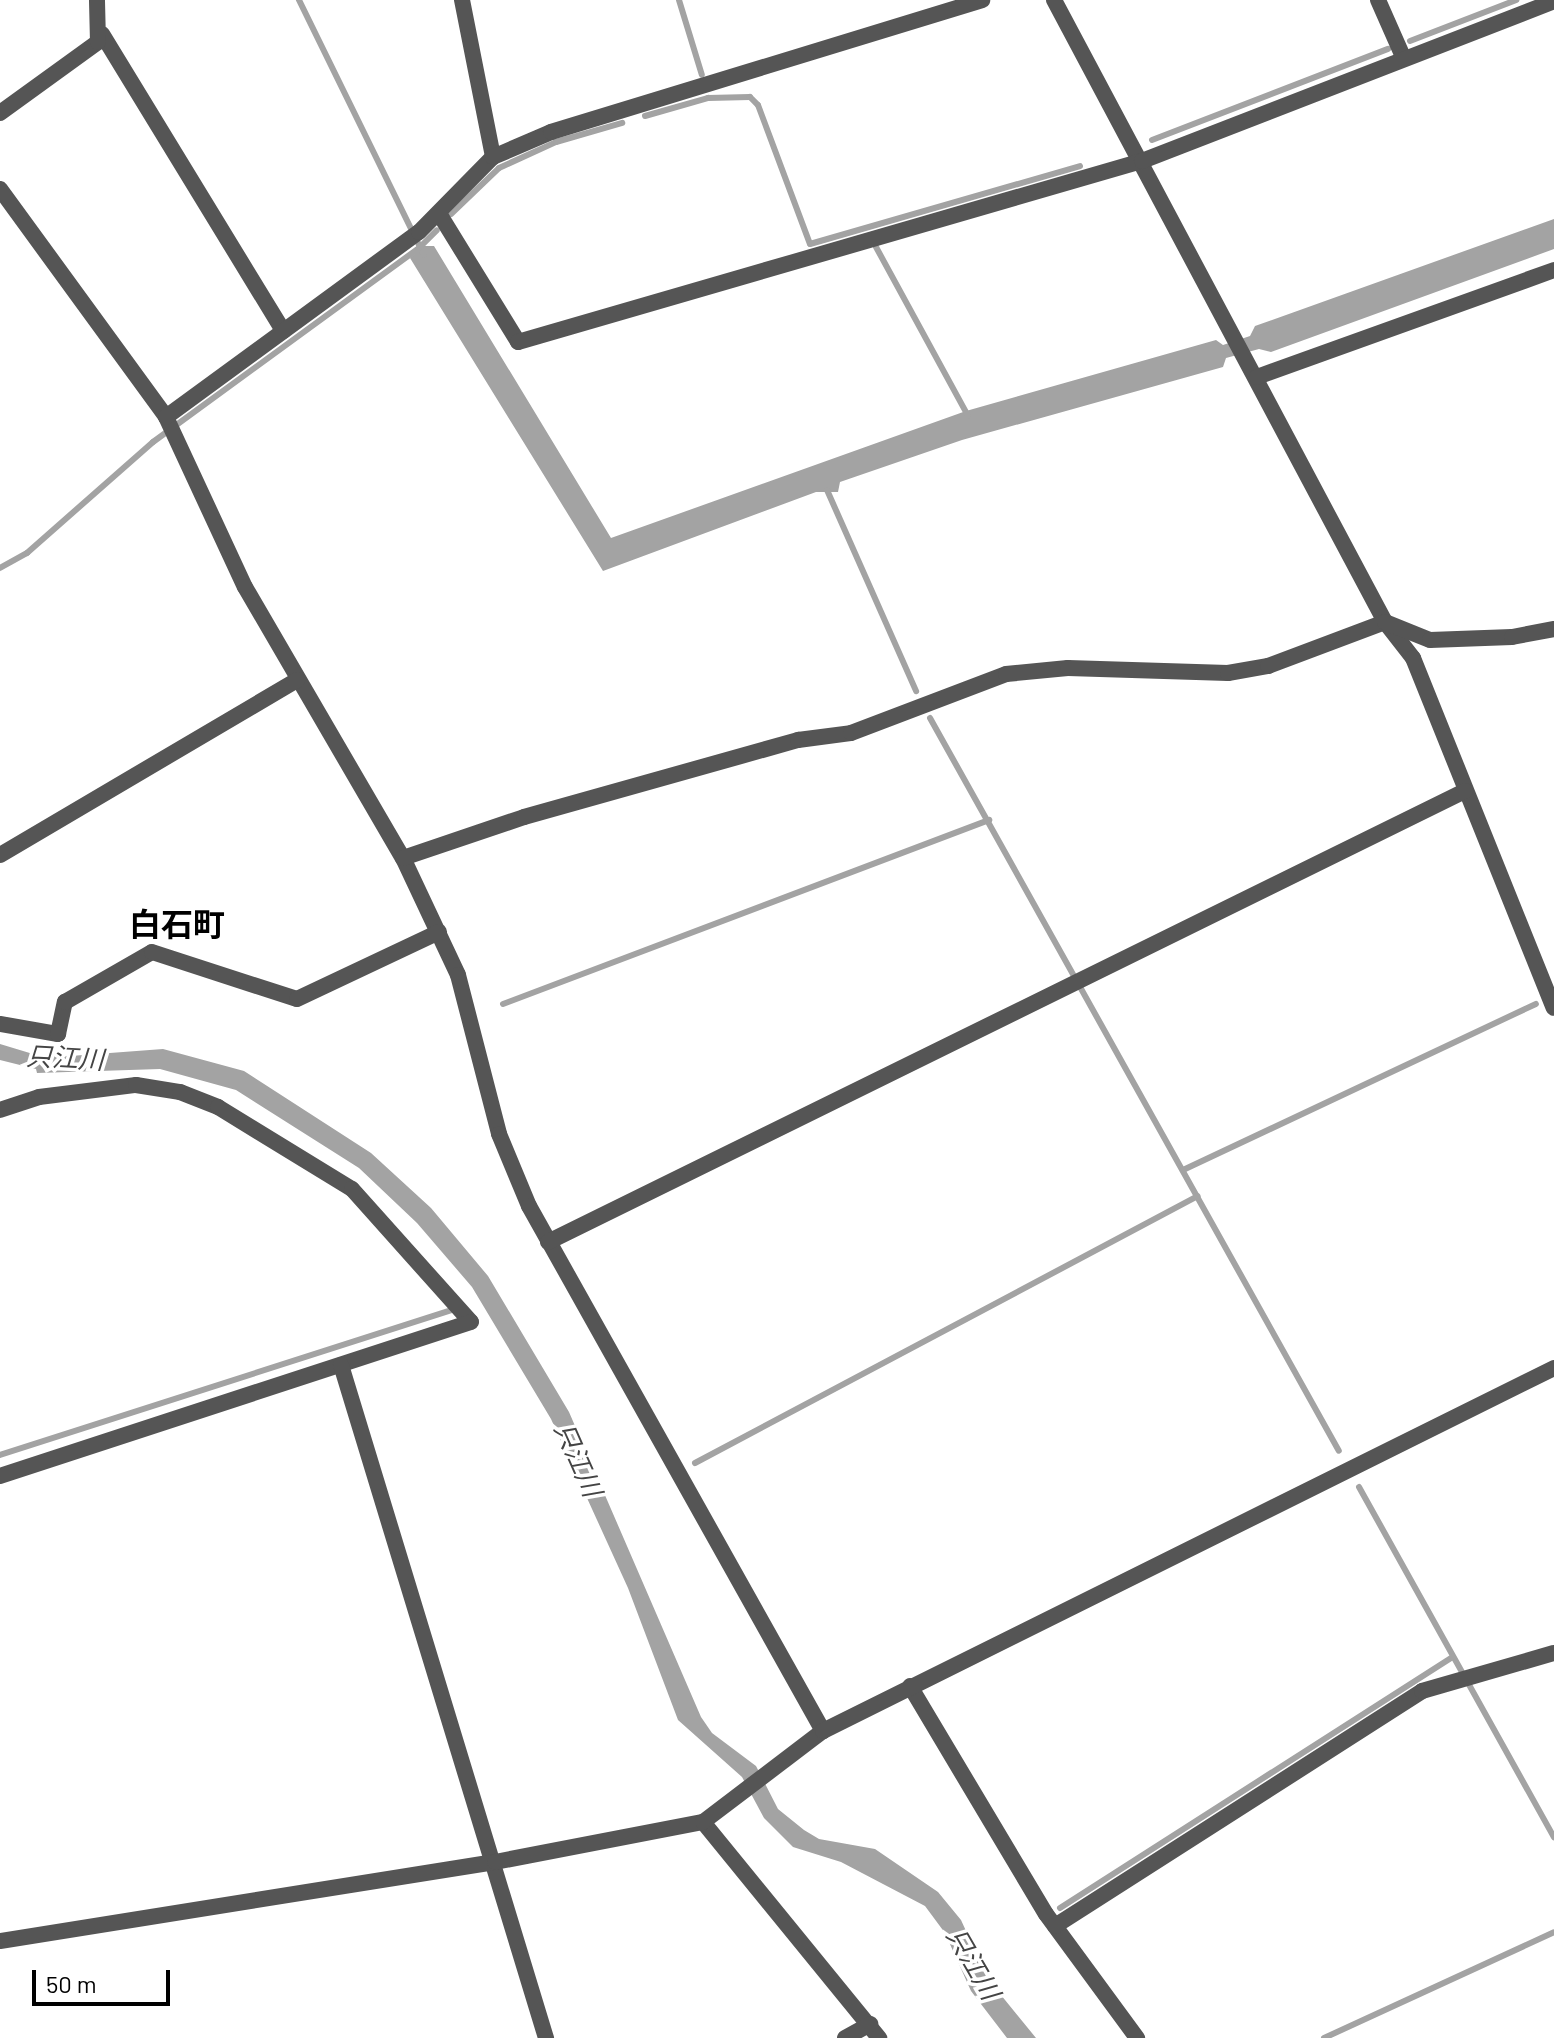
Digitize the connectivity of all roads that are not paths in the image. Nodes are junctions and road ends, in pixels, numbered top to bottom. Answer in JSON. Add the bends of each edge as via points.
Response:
{"nodes":[{"id":1,"x":97,"y":0,"type":"edge"},
{"id":2,"x":462,"y":0,"type":"edge"},
{"id":3,"x":982,"y":0,"type":"edge"},
{"id":4,"x":1054,"y":0,"type":"edge"},
{"id":5,"x":1378,"y":0,"type":"edge"},
{"id":6,"x":1554,"y":1,"type":"edge"},
{"id":7,"x":102,"y":34,"type":"junction"},
{"id":8,"x":1404,"y":59,"type":"junction"},
{"id":9,"x":0,"y":113,"type":"edge"},
{"id":10,"x":493,"y":157,"type":"junction"},
{"id":11,"x":1142,"y":161,"type":"junction"},
{"id":12,"x":0,"y":189,"type":"edge"},
{"id":13,"x":440,"y":215,"type":"junction"},
{"id":14,"x":1554,"y":270,"type":"edge"},
{"id":15,"x":283,"y":331,"type":"junction"},
{"id":16,"x":1257,"y":377,"type":"junction"},
{"id":17,"x":170,"y":425,"type":"junction"},
{"id":18,"x":1385,"y":622,"type":"junction"},
{"id":19,"x":1554,"y":629,"type":"edge"},
{"id":20,"x":297,"y":680,"type":"junction"},
{"id":21,"x":1465,"y":791,"type":"junction"},
{"id":22,"x":0,"y":855,"type":"edge"},
{"id":23,"x":403,"y":858,"type":"junction"},
{"id":24,"x":439,"y":932,"type":"junction"},
{"id":25,"x":1554,"y":1008,"type":"edge"},
{"id":26,"x":0,"y":1024,"type":"edge"},
{"id":27,"x":0,"y":1110,"type":"edge"},
{"id":28,"x":548,"y":1242,"type":"junction"},
{"id":29,"x":341,"y":1365,"type":"junction"},
{"id":30,"x":1554,"y":1368,"type":"edge"},
{"id":31,"x":0,"y":1476,"type":"edge"},
{"id":32,"x":1554,"y":1653,"type":"edge"},
{"id":33,"x":910,"y":1686,"type":"junction"},
{"id":34,"x":823,"y":1731,"type":"junction"},
{"id":35,"x":703,"y":1822,"type":"junction"},
{"id":36,"x":495,"y":1862,"type":"junction"},
{"id":37,"x":1055,"y":1926,"type":"junction"},
{"id":38,"x":0,"y":1941,"type":"edge"},
{"id":39,"x":874,"y":2031,"type":"edge"},
{"id":40,"x":546,"y":2038,"type":"edge"},
{"id":41,"x":845,"y":2038,"type":"edge"},
{"id":42,"x":1137,"y":2038,"type":"edge"}],
"edges":[{"from":1,"to":7,"type":"street"},
{"from":2,"to":10,"type":"street"},
{"from":3,"to":10,"type":"street","via":[[551,132]]},
{"from":4,"to":11,"type":"street"},
{"from":5,"to":8,"type":"street"},
{"from":6,"to":8,"type":"street"},
{"from":7,"to":9,"type":"street","via":[[61,72]]},
{"from":7,"to":15,"type":"street"},
{"from":8,"to":11,"type":"street"},
{"from":10,"to":13,"type":"street","via":[[454,191]]},
{"from":11,"to":13,"type":"street","via":[[518,342]]},
{"from":11,"to":16,"type":"street"},
{"from":12,"to":17,"type":"street"},
{"from":13,"to":15,"type":"street"},
{"from":14,"to":16,"type":"street"},
{"from":15,"to":17,"type":"street"},
{"from":16,"to":18,"type":"street"},
{"from":17,"to":20,"type":"street","via":[[245,587]]},
{"from":18,"to":19,"type":"street","via":[[1430,640],[1512,637]]},
{"from":18,"to":21,"type":"street","via":[[1413,658]]},
{"from":18,"to":23,"type":"street","via":[[1268,666],[1228,673],[1068,668],[1006,674],[851,733],[798,740],[554,808]]},
{"from":20,"to":22,"type":"street"},
{"from":20,"to":23,"type":"street","via":[[319,708]]},
{"from":21,"to":25,"type":"street"},
{"from":21,"to":28,"type":"street"},
{"from":23,"to":24,"type":"street"},
{"from":24,"to":26,"type":"street","via":[[297,999],[152,952],[65,1002],[58,1034]]},
{"from":24,"to":28,"type":"street","via":[[458,975],[499,1134]]},
{"from":27,"to":29,"type":"street","via":[[39,1097],[136,1085],[180,1092],[269,1134],[352,1189],[471,1322]]},
{"from":28,"to":34,"type":"street"},
{"from":29,"to":31,"type":"street"},
{"from":29,"to":36,"type":"street"},
{"from":30,"to":33,"type":"street"},
{"from":32,"to":37,"type":"street","via":[[1422,1691]]},
{"from":33,"to":34,"type":"street"},
{"from":33,"to":37,"type":"street"},
{"from":34,"to":35,"type":"street"},
{"from":35,"to":36,"type":"street"},
{"from":35,"to":39,"type":"street"},
{"from":36,"to":38,"type":"street"},
{"from":36,"to":40,"type":"street"},
{"from":37,"to":42,"type":"street"},
{"from":39,"to":41,"type":"street"}]}
